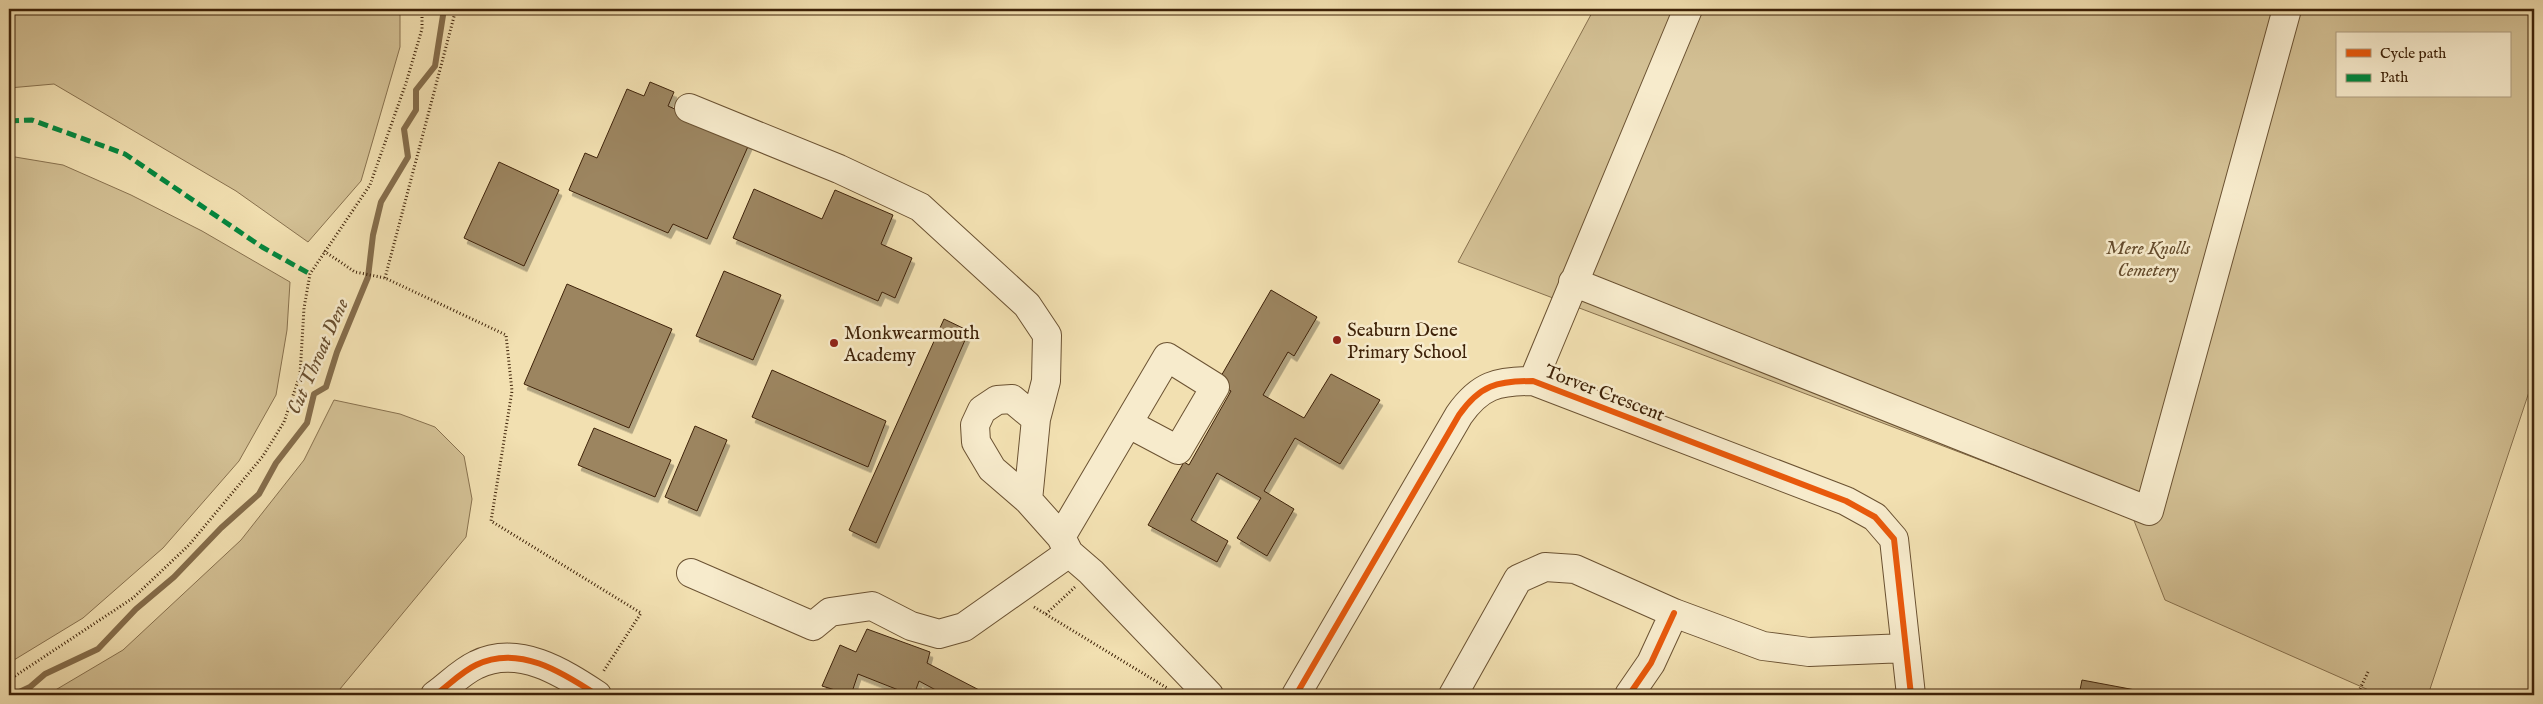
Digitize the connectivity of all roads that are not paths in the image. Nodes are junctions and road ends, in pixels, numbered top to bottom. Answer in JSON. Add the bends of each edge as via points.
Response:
{"nodes":[{"id":1,"x":1688,"y":9,"type":"edge"},
{"id":2,"x":2287,"y":9,"type":"edge"},
{"id":3,"x":689,"y":108,"type":"dead end"},
{"id":4,"x":1573,"y":282,"type":"junction"},
{"id":5,"x":1533,"y":381,"type":"junction"},
{"id":6,"x":1036,"y":419,"type":"junction"},
{"id":7,"x":1129,"y":424,"type":"dead end"},
{"id":8,"x":1028,"y":500,"type":"junction"},
{"id":9,"x":1065,"y":545,"type":"junction"},
{"id":10,"x":691,"y":573,"type":"dead end"},
{"id":11,"x":1674,"y":613,"type":"junction"},
{"id":12,"x":1906,"y":648,"type":"junction"},
{"id":13,"x":594,"y":693,"type":"edge"},
{"id":14,"x":435,"y":695,"type":"edge"},
{"id":15,"x":1209,"y":695,"type":"edge"},
{"id":16,"x":1296,"y":695,"type":"edge"},
{"id":17,"x":1453,"y":695,"type":"edge"},
{"id":18,"x":1629,"y":695,"type":"edge"},
{"id":19,"x":1911,"y":695,"type":"edge"}],
"edges":[{"from":1,"to":4,"type":"street"},
{"from":2,"to":4,"type":"street","via":[[2150,511]]},
{"from":3,"to":6,"type":"street","via":[[839,169],[920,207],[1027,305],[1048,335],[1046,381]]},
{"from":4,"to":5,"type":"street"},
{"from":5,"to":12,"type":"street","name":"Torver Crescent","via":[[1846,501],[1875,517],[1894,539]]},
{"from":5,"to":16,"type":"street","name":"Torver Crescent","via":[[1508,381],[1488,386],[1471,398]]},
{"from":6,"to":8,"type":"street"},
{"from":6,"to":8,"type":"street","via":[[1012,399],[997,400],[982,410],[975,425],[976,442],[992,469]]},
{"from":7,"to":9,"type":"street"},
{"from":8,"to":9,"type":"street"},
{"from":9,"to":10,"type":"street","via":[[964,627],[939,634],[911,626],[872,606],[830,612],[813,626]]},
{"from":9,"to":15,"type":"street"},
{"from":11,"to":12,"type":"street","via":[[1763,646],[1809,652]]},
{"from":11,"to":17,"type":"street","via":[[1575,568],[1545,567],[1518,579]]},
{"from":11,"to":18,"type":"street","via":[[1651,663]]},
{"from":12,"to":19,"type":"street","name":"Torver Crescent"},
{"from":13,"to":14,"type":"street","via":[[524,657],[501,657],[475,665]]}]}
